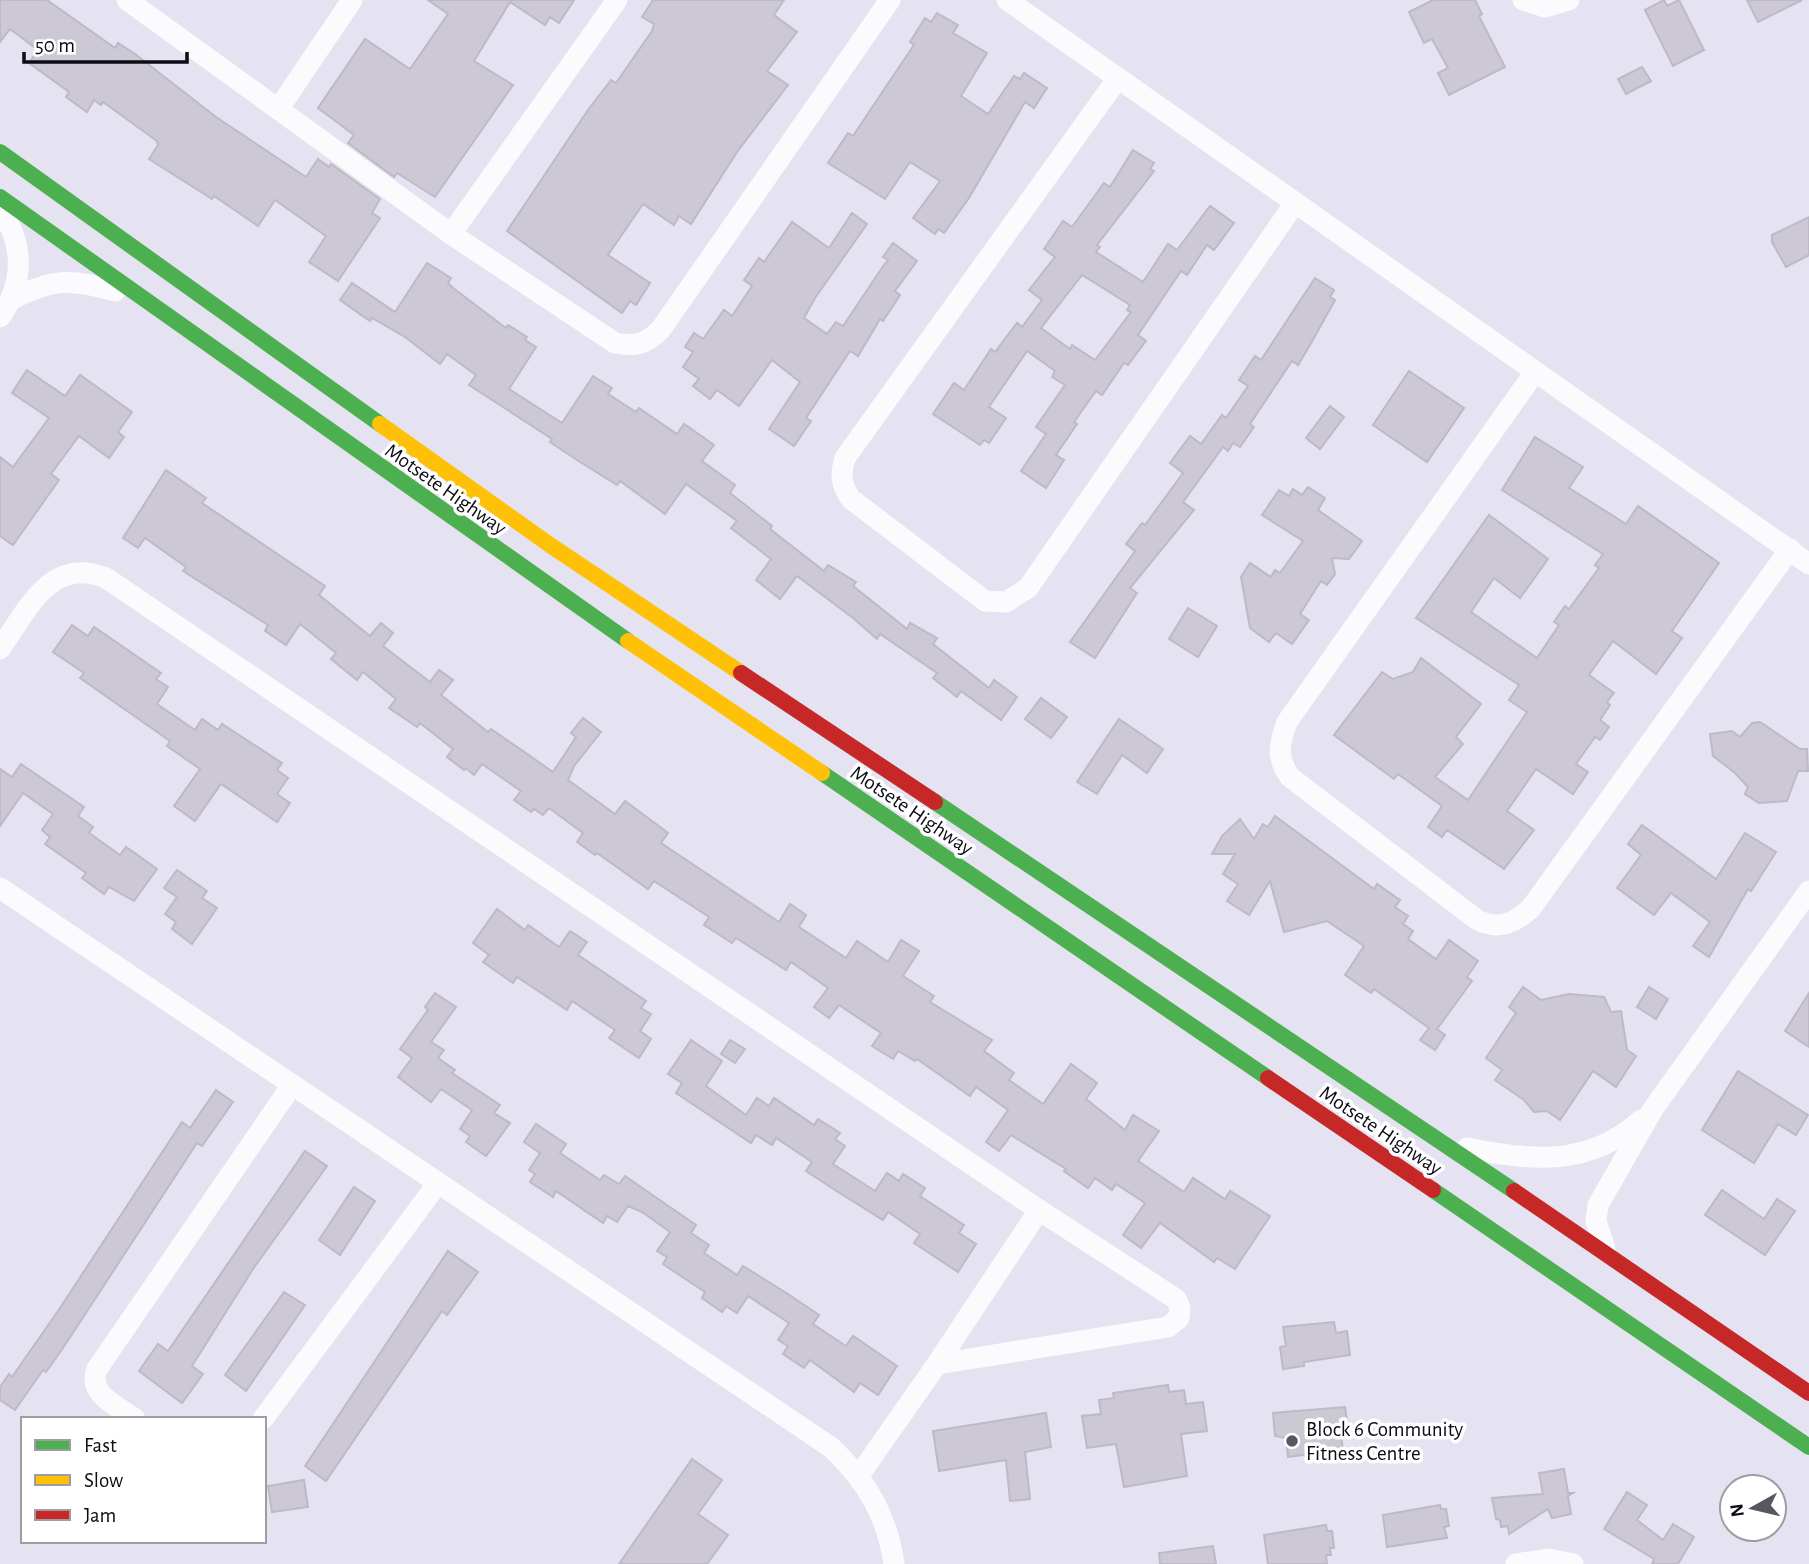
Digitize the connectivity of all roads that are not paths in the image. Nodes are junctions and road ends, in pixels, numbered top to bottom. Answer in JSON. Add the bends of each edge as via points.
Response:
{"nodes":[{"id":1,"x":127,"y":0,"type":"edge"},
{"id":2,"x":352,"y":0,"type":"edge"},
{"id":3,"x":617,"y":0,"type":"edge"},
{"id":4,"x":890,"y":0,"type":"edge"},
{"id":5,"x":1007,"y":0,"type":"edge"},
{"id":6,"x":1523,"y":0,"type":"edge"},
{"id":7,"x":1569,"y":0,"type":"edge"},
{"id":8,"x":1118,"y":78,"type":"junction"},
{"id":9,"x":279,"y":108,"type":"junction"},
{"id":10,"x":0,"y":152,"type":"edge"},
{"id":11,"x":0,"y":197,"type":"edge"},
{"id":12,"x":1295,"y":203,"type":"junction"},
{"id":13,"x":0,"y":211,"type":"edge"},
{"id":14,"x":451,"y":234,"type":"junction"},
{"id":15,"x":13,"y":299,"type":"junction"},
{"id":16,"x":141,"y":299,"type":"junction"},
{"id":17,"x":0,"y":317,"type":"edge"},
{"id":18,"x":1535,"y":372,"type":"junction"},
{"id":19,"x":1790,"y":549,"type":"junction"},
{"id":20,"x":1809,"y":564,"type":"edge"},
{"id":21,"x":0,"y":649,"type":"edge"},
{"id":22,"x":0,"y":888,"type":"edge"},
{"id":23,"x":1809,"y":891,"type":"edge"},
{"id":24,"x":292,"y":1085,"type":"junction"},
{"id":25,"x":1653,"y":1110,"type":"junction"},
{"id":26,"x":1442,"y":1142,"type":"junction"},
{"id":27,"x":438,"y":1183,"type":"junction"},
{"id":28,"x":1039,"y":1210,"type":"junction"},
{"id":29,"x":1612,"y":1261,"type":"junction"},
{"id":30,"x":937,"y":1364,"type":"junction"},
{"id":31,"x":1809,"y":1393,"type":"edge"},
{"id":32,"x":132,"y":1417,"type":"edge"},
{"id":33,"x":264,"y":1417,"type":"edge"},
{"id":34,"x":1809,"y":1447,"type":"edge"},
{"id":35,"x":860,"y":1474,"type":"junction"},
{"id":36,"x":894,"y":1564,"type":"edge"},
{"id":37,"x":1516,"y":1564,"type":"edge"},
{"id":38,"x":1573,"y":1564,"type":"edge"}],
"edges":[{"from":1,"to":9,"type":"street"},
{"from":2,"to":9,"type":"street"},
{"from":3,"to":14,"type":"street"},
{"from":4,"to":14,"type":"street","via":[[652,339],[629,346],[615,343]]},
{"from":5,"to":8,"type":"street"},
{"from":6,"to":7,"type":"street","via":[[1545,7]]},
{"from":8,"to":12,"type":"street"},
{"from":8,"to":12,"type":"street","via":[[842,468],[841,478],[851,499],[985,601],[1006,602],[1028,588]]},
{"from":9,"to":14,"type":"street"},
{"from":10,"to":26,"type":"highway","name":"Motsete Highway","via":[[550,545]]},
{"from":11,"to":16,"type":"highway","name":"Motsete Highway"},
{"from":12,"to":18,"type":"street"},
{"from":13,"to":15,"type":"street","via":[[18,249],[19,276]]},
{"from":15,"to":16,"type":"street","via":[[53,281],[94,285]]},
{"from":15,"to":17,"type":"street"},
{"from":16,"to":34,"type":"highway","name":"Motsete Highway","via":[[538,580]]},
{"from":18,"to":19,"type":"street"},
{"from":18,"to":19,"type":"street","via":[[1287,722],[1278,750],[1290,777],[1476,919],[1488,926],[1505,925],[1531,908]]},
{"from":19,"to":20,"type":"street"},
{"from":21,"to":28,"type":"street","via":[[42,589],[57,577],[90,571],[106,578]]},
{"from":22,"to":24,"type":"street"},
{"from":23,"to":25,"type":"street"},
{"from":24,"to":27,"type":"street"},
{"from":24,"to":32,"type":"street","via":[[97,1369],[97,1391]]},
{"from":25,"to":26,"type":"street","via":[[1625,1135],[1566,1156],[1531,1160]]},
{"from":25,"to":29,"type":"street","via":[[1598,1205],[1598,1237]]},
{"from":26,"to":29,"type":"highway","name":"Motsete Highway"},
{"from":27,"to":33,"type":"street"},
{"from":27,"to":35,"type":"street","via":[[832,1447]]},
{"from":28,"to":30,"type":"street"},
{"from":28,"to":30,"type":"street","via":[[1175,1299],[1181,1308],[1179,1318],[1168,1327]]},
{"from":29,"to":31,"type":"highway","name":"Motsete Highway"},
{"from":30,"to":35,"type":"street"},
{"from":35,"to":36,"type":"street","via":[[880,1511]]},
{"from":37,"to":38,"type":"street","via":[[1549,1559]]}]}
